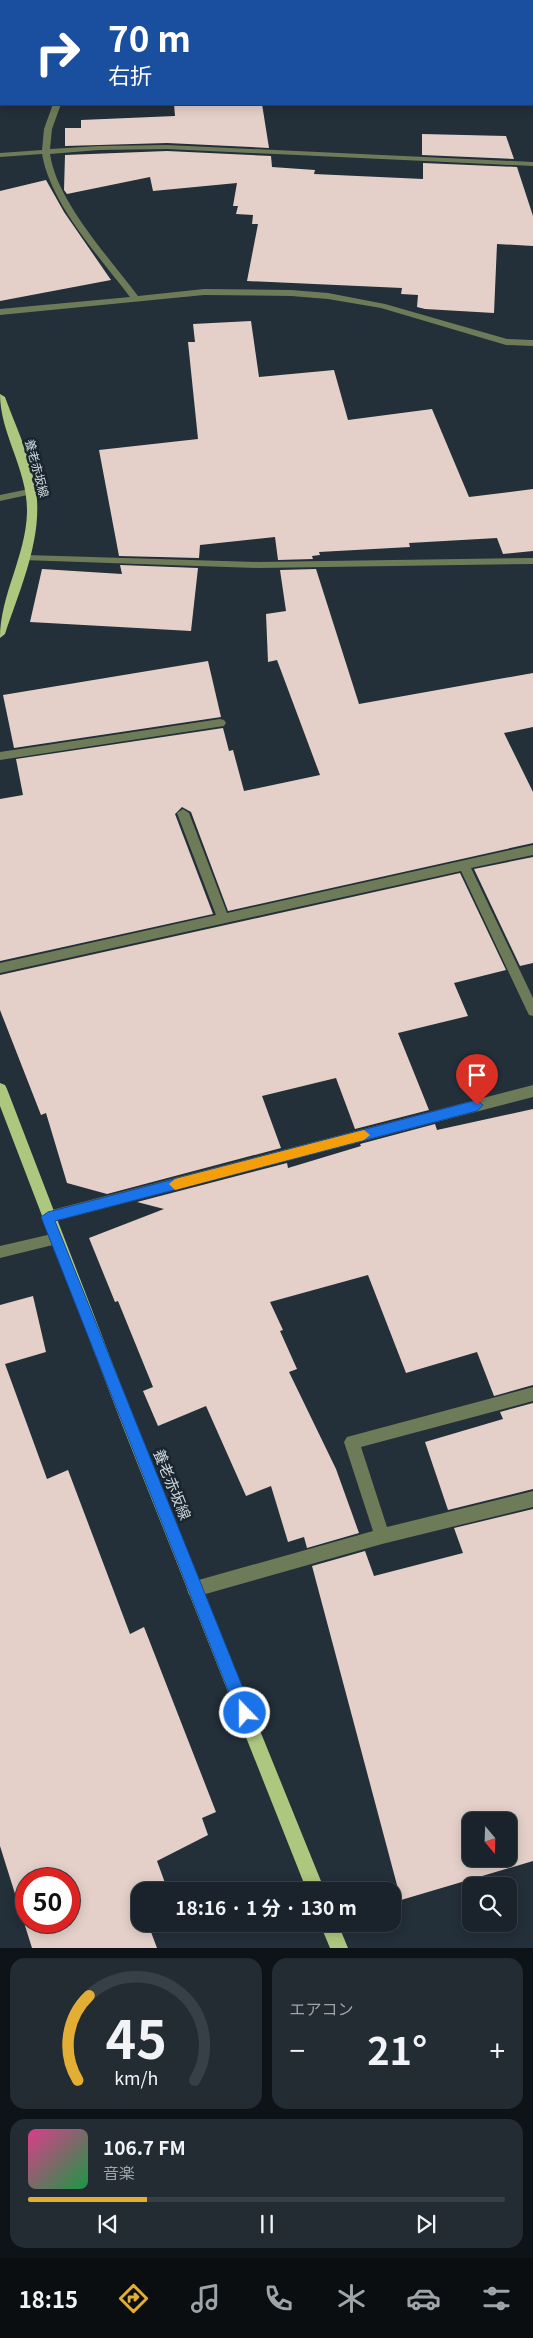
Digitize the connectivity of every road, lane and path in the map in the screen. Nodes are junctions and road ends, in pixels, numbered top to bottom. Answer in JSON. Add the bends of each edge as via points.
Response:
{"nodes":[{"id":1,"x":57,"y":105,"type":"edge"},
{"id":2,"x":46,"y":150,"type":"junction"},
{"id":3,"x":0,"y":155,"type":"edge"},
{"id":4,"x":533,"y":164,"type":"edge"},
{"id":5,"x":136,"y":298,"type":"junction"},
{"id":6,"x":0,"y":312,"type":"edge"},
{"id":7,"x":533,"y":343,"type":"edge"},
{"id":8,"x":0,"y":397,"type":"edge"},
{"id":9,"x":29,"y":492,"type":"junction"},
{"id":10,"x":0,"y":498,"type":"edge"},
{"id":11,"x":26,"y":558,"type":"junction"},
{"id":12,"x":533,"y":562,"type":"edge"},
{"id":13,"x":0,"y":634,"type":"edge"},
{"id":14,"x":220,"y":723,"type":"dead end"},
{"id":15,"x":0,"y":756,"type":"edge"},
{"id":16,"x":183,"y":813,"type":"dead end"},
{"id":17,"x":533,"y":850,"type":"edge"},
{"id":18,"x":464,"y":865,"type":"junction"},
{"id":19,"x":223,"y":918,"type":"junction"},
{"id":20,"x":0,"y":968,"type":"edge"},
{"id":21,"x":533,"y":1010,"type":"edge"},
{"id":22,"x":0,"y":1088,"type":"edge"},
{"id":23,"x":533,"y":1091,"type":"edge"},
{"id":24,"x":48,"y":1217,"type":"junction"},
{"id":25,"x":56,"y":1239,"type":"junction"},
{"id":26,"x":0,"y":1252,"type":"edge"},
{"id":27,"x":533,"y":1394,"type":"edge"},
{"id":28,"x":533,"y":1499,"type":"edge"},
{"id":29,"x":382,"y":1536,"type":"junction"},
{"id":30,"x":195,"y":1589,"type":"junction"},
{"id":31,"x":312,"y":1882,"type":"edge"},
{"id":32,"x":332,"y":1932,"type":"edge"},
{"id":33,"x":338,"y":1948,"type":"edge"}],
"edges":[{"from":1,"to":2,"type":"street","via":[[46,138]]},
{"from":2,"to":3,"type":"street"},
{"from":2,"to":4,"type":"street","via":[[167,147]]},
{"from":2,"to":5,"type":"street","via":[[52,178],[66,203]]},
{"from":5,"to":6,"type":"street"},
{"from":5,"to":7,"type":"street","via":[[254,291],[328,296],[382,306],[506,342]]},
{"from":8,"to":9,"type":"main road","name":"養老赤坂線"},
{"from":9,"to":10,"type":"street"},
{"from":9,"to":11,"type":"main road","name":"養老赤坂線","via":[[32,510]]},
{"from":11,"to":12,"type":"street","via":[[260,565]]},
{"from":11,"to":13,"type":"main road","name":"養老赤坂線"},
{"from":14,"to":15,"type":"street"},
{"from":16,"to":19,"type":"street"},
{"from":17,"to":18,"type":"street"},
{"from":18,"to":19,"type":"street"},
{"from":18,"to":21,"type":"street"},
{"from":19,"to":20,"type":"street"},
{"from":22,"to":24,"type":"main road","name":"養老赤坂線"},
{"from":23,"to":24,"type":"street"},
{"from":24,"to":25,"type":"main road","name":"養老赤坂線"},
{"from":25,"to":26,"type":"street"},
{"from":25,"to":30,"type":"main road","name":"養老赤坂線"},
{"from":27,"to":29,"type":"street","via":[[352,1442]]},
{"from":28,"to":29,"type":"street"},
{"from":29,"to":30,"type":"street"},
{"from":30,"to":31,"type":"main road","name":"養老赤坂線"},
{"from":32,"to":33,"type":"main road"}]}
